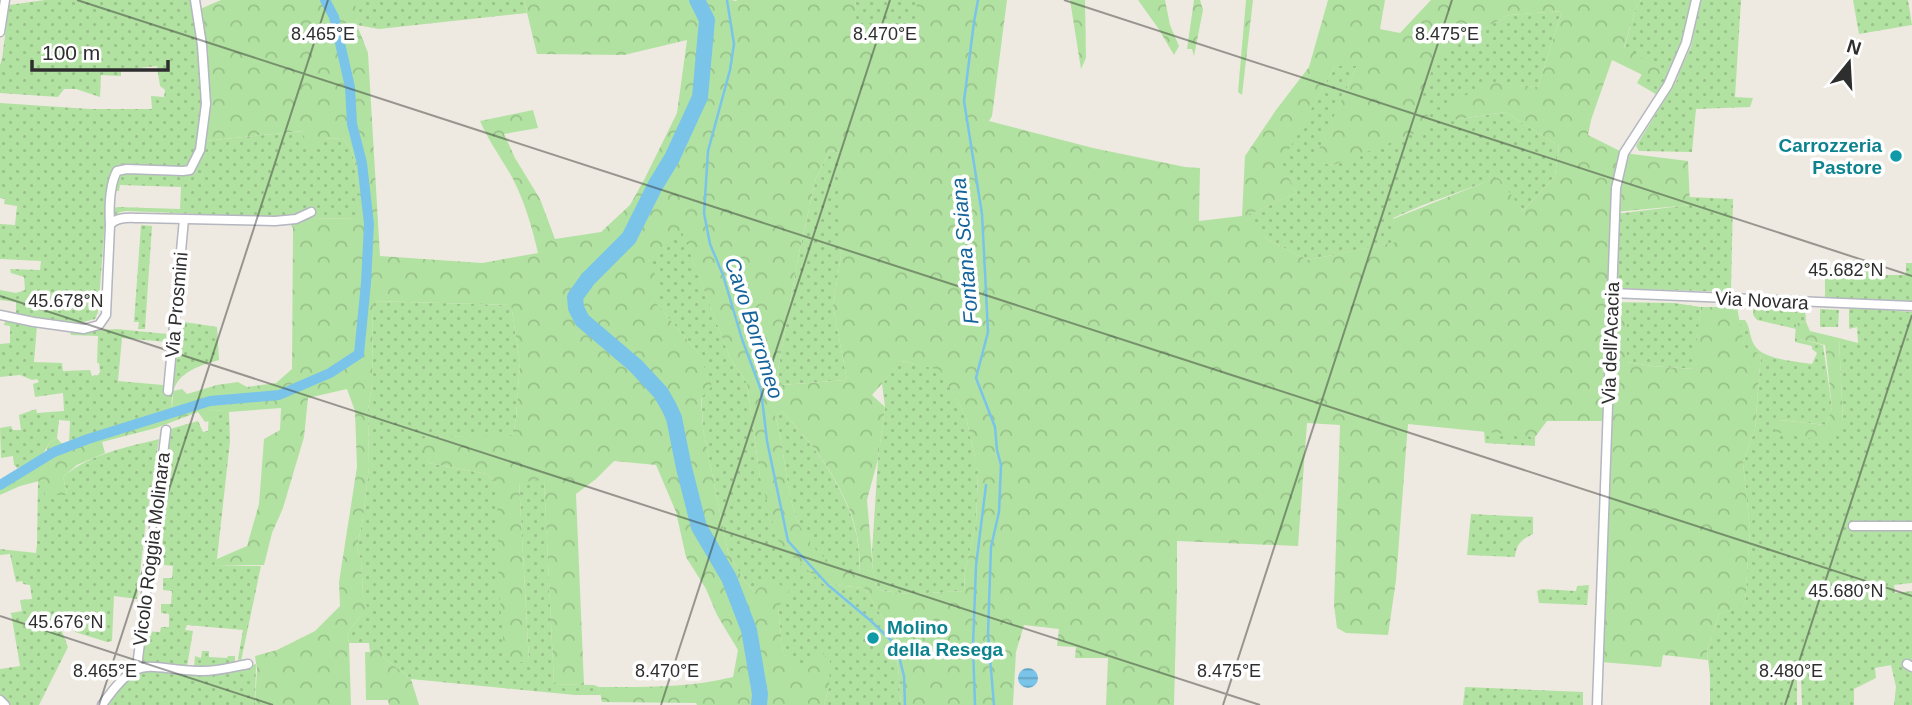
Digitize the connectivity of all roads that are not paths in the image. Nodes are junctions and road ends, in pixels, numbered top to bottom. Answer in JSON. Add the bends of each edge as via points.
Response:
{"nodes":[{"id":1,"x":5,"y":0,"type":"edge"},
{"id":2,"x":195,"y":0,"type":"edge"},
{"id":3,"x":1696,"y":0,"type":"edge"},
{"id":4,"x":0,"y":33,"type":"edge"},
{"id":5,"x":311,"y":212,"type":"dead end"},
{"id":6,"x":184,"y":219,"type":"junction"},
{"id":7,"x":110,"y":225,"type":"junction"},
{"id":8,"x":1612,"y":293,"type":"junction"},
{"id":9,"x":1912,"y":306,"type":"edge"},
{"id":10,"x":0,"y":314,"type":"edge"},
{"id":11,"x":168,"y":391,"type":"dead end"},
{"id":12,"x":166,"y":430,"type":"dead end"},
{"id":13,"x":1853,"y":526,"type":"dead end"},
{"id":14,"x":1912,"y":526,"type":"edge"},
{"id":15,"x":248,"y":664,"type":"dead end"},
{"id":16,"x":137,"y":667,"type":"junction"},
{"id":17,"x":0,"y":699,"type":"edge"},
{"id":18,"x":5,"y":705,"type":"edge"},
{"id":19,"x":102,"y":705,"type":"edge"},
{"id":20,"x":1597,"y":705,"type":"edge"}],
"edges":[{"from":1,"to":4,"type":"street"},
{"from":2,"to":7,"type":"street","via":[[206,104],[200,150],[190,170],[183,172],[117,171],[111,190]]},
{"from":3,"to":8,"type":"street","name":"Via dell'Acacia","via":[[1686,43],[1668,85],[1624,153],[1616,188]]},
{"from":5,"to":6,"type":"street","via":[[275,221]]},
{"from":6,"to":7,"type":"street","via":[[118,219]]},
{"from":6,"to":11,"type":"street","name":"Via Prosmini"},
{"from":7,"to":10,"type":"street","via":[[106,314],[99,325],[84,329]]},
{"from":8,"to":9,"type":"street","name":"Via Novara"},
{"from":8,"to":20,"type":"street","name":"Via dell'Acacia"},
{"from":12,"to":16,"type":"street","name":"Vicolo Roggia Molinara"},
{"from":13,"to":14,"type":"street"},
{"from":15,"to":16,"type":"street","via":[[201,671]]},
{"from":16,"to":19,"type":"street"},
{"from":17,"to":18,"type":"street"}]}
